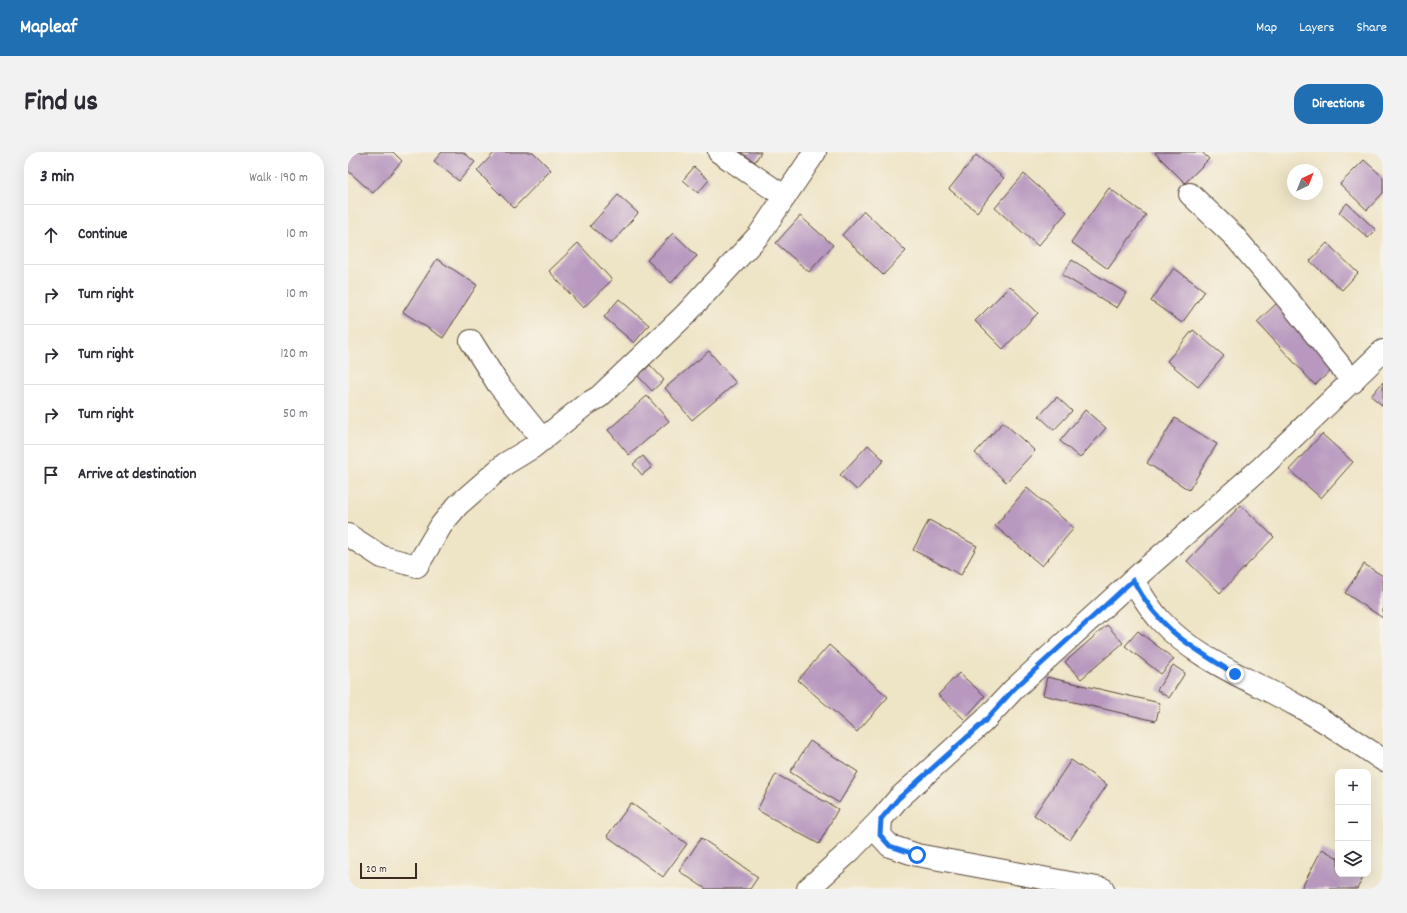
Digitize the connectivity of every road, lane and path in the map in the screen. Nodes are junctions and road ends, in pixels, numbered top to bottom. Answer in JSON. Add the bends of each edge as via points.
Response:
{"nodes":[{"id":1,"x":719,"y":152,"type":"edge"},
{"id":2,"x":816,"y":152,"type":"edge"},
{"id":3,"x":1190,"y":194,"type":"dead end"},
{"id":4,"x":785,"y":196,"type":"junction"},
{"id":5,"x":471,"y":341,"type":"dead end"},
{"id":6,"x":1383,"y":351,"type":"edge"},
{"id":7,"x":1353,"y":382,"type":"junction"},
{"id":8,"x":543,"y":440,"type":"junction"},
{"id":9,"x":348,"y":535,"type":"edge"},
{"id":10,"x":1133,"y":580,"type":"junction"},
{"id":11,"x":1383,"y":760,"type":"edge"},
{"id":12,"x":881,"y":819,"type":"junction"},
{"id":13,"x":808,"y":889,"type":"edge"},
{"id":14,"x":1102,"y":889,"type":"edge"}],
"edges":[{"from":1,"to":4,"type":"street"},
{"from":2,"to":4,"type":"street"},
{"from":3,"to":7,"type":"street","via":[[1234,236]]},
{"from":4,"to":8,"type":"street","via":[[759,236],[685,315],[599,396]]},
{"from":5,"to":8,"type":"street","via":[[498,384]]},
{"from":6,"to":7,"type":"street"},
{"from":7,"to":10,"type":"street","via":[[1262,467]]},
{"from":8,"to":9,"type":"street","via":[[505,464],[458,505],[442,524],[417,566],[382,557]]},
{"from":10,"to":11,"type":"street","via":[[1144,601],[1160,621],[1184,642],[1235,674],[1296,705]]},
{"from":10,"to":12,"type":"street","via":[[1014,689],[984,722],[898,799]]},
{"from":12,"to":13,"type":"street"},
{"from":12,"to":14,"type":"street","via":[[880,835],[890,846],[917,855]]}]}
